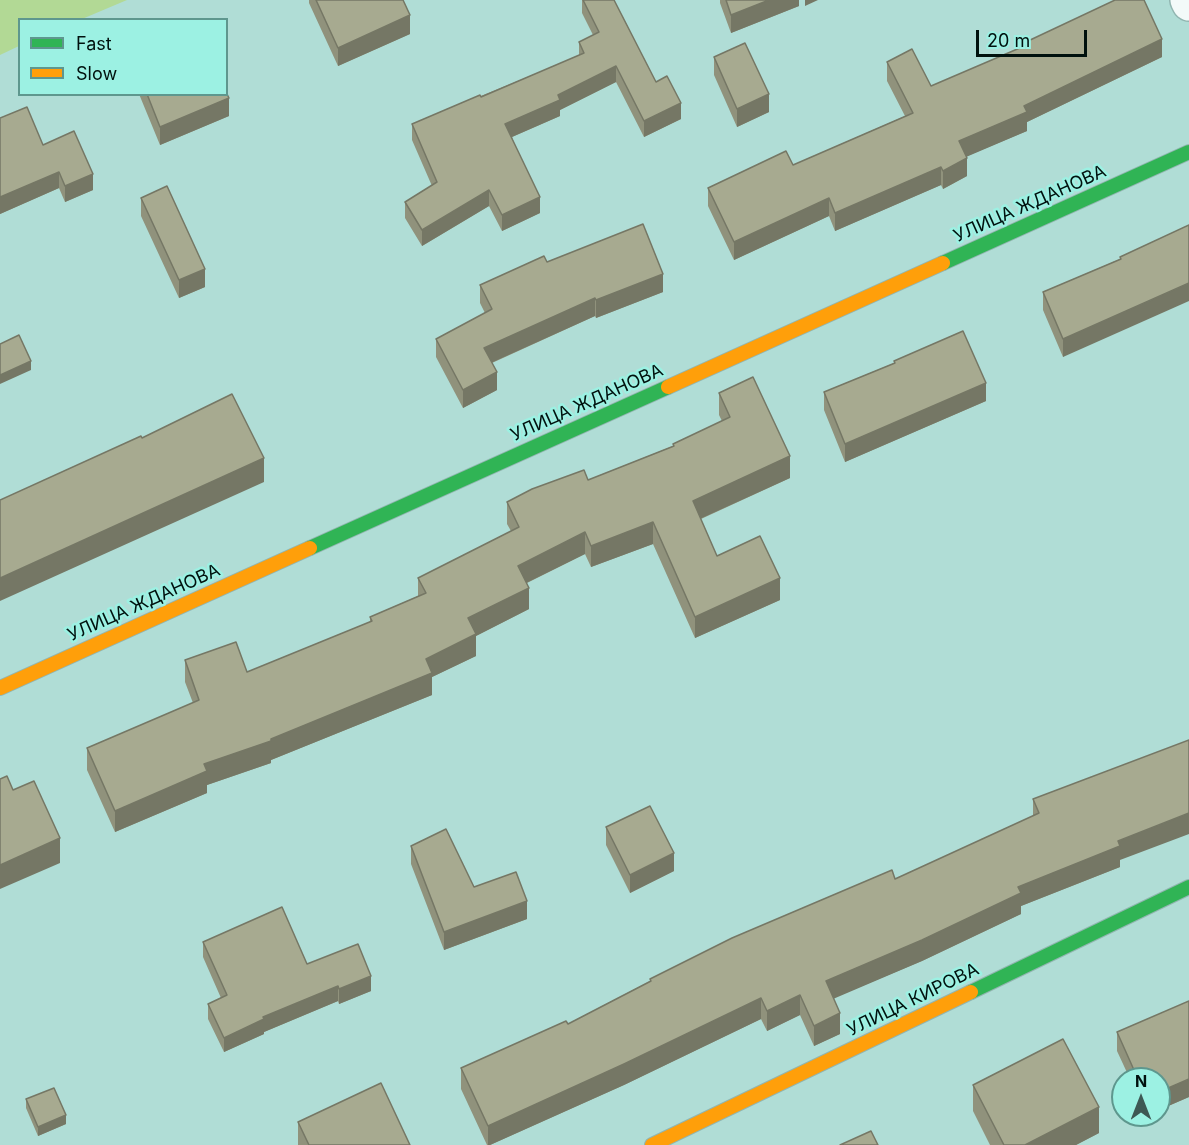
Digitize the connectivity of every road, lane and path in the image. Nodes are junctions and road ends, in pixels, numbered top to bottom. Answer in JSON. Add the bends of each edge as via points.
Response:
{"nodes":[{"id":1,"x":1189,"y":152,"type":"edge"},
{"id":2,"x":0,"y":688,"type":"edge"},
{"id":3,"x":1189,"y":887,"type":"edge"},
{"id":4,"x":652,"y":1145,"type":"edge"}],
"edges":[{"from":1,"to":2,"type":"street","name":"УЛИЦА ЖДАНОВА"},
{"from":3,"to":4,"type":"street","name":"УЛИЦА КИРОВА"}]}
